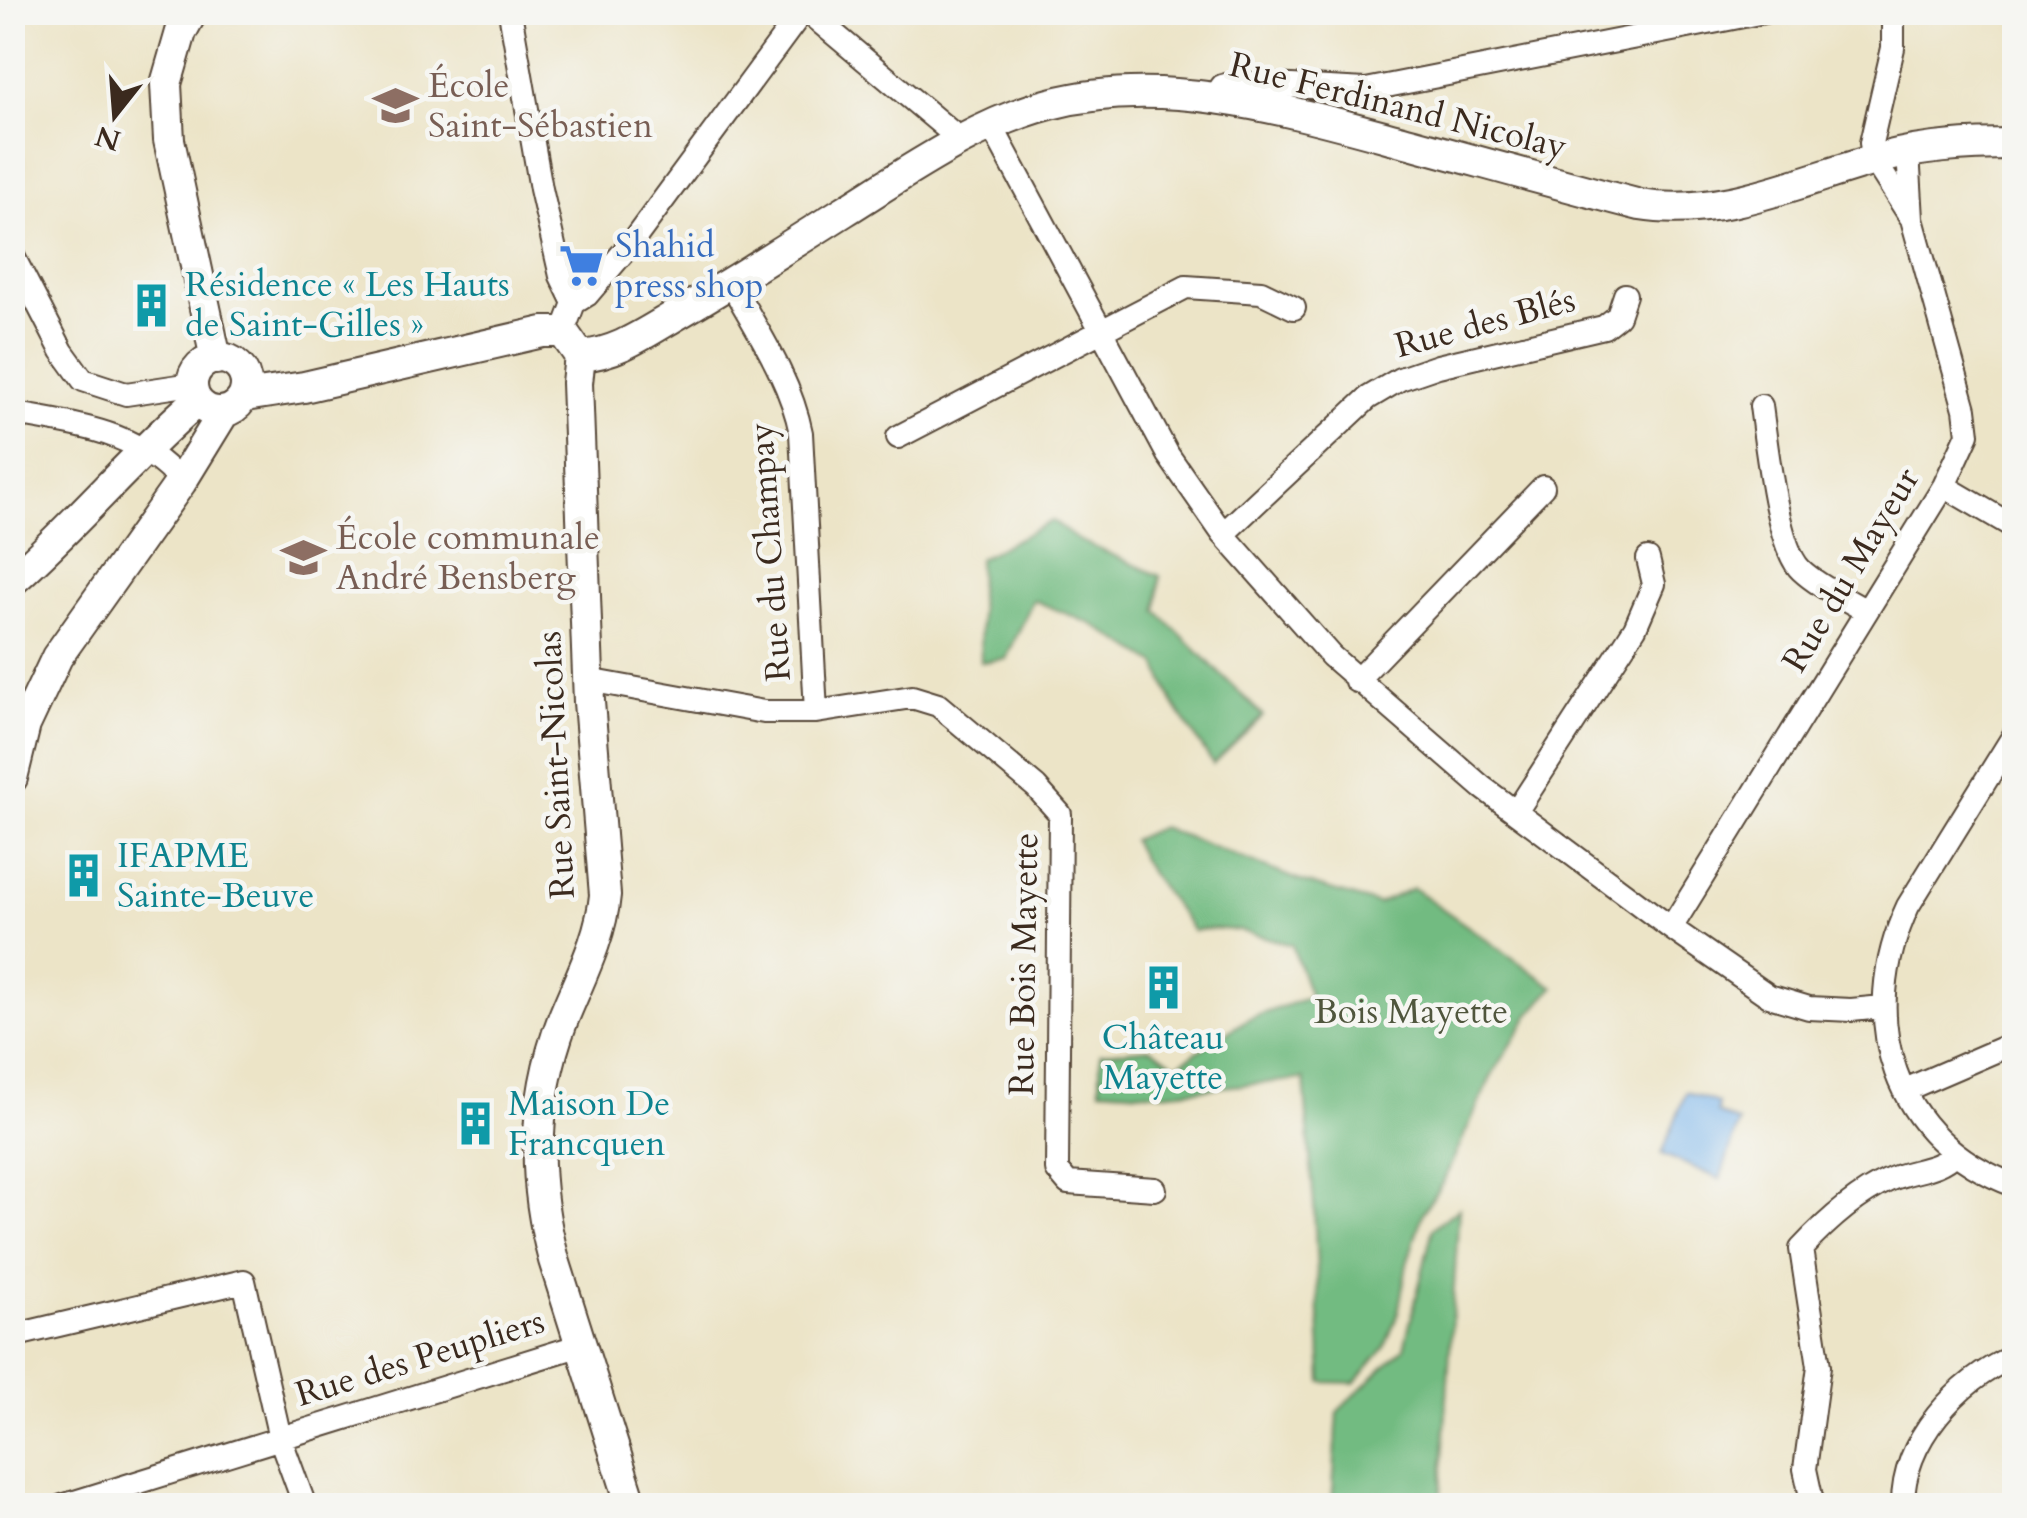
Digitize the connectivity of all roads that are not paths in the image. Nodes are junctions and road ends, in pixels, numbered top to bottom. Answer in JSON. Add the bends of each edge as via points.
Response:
{"nodes":[{"id":1,"x":192,"y":12,"type":"edge"},
{"id":2,"x":510,"y":12,"type":"edge"},
{"id":3,"x":805,"y":12,"type":"edge"},
{"id":4,"x":1764,"y":12,"type":"edge"},
{"id":5,"x":1893,"y":12,"type":"edge"},
{"id":6,"x":1214,"y":100,"type":"junction"},
{"id":7,"x":992,"y":127,"type":"junction"},
{"id":8,"x":958,"y":144,"type":"junction"},
{"id":9,"x":2014,"y":144,"type":"edge"},
{"id":10,"x":1908,"y":152,"type":"junction"},
{"id":11,"x":1874,"y":160,"type":"junction"},
{"id":12,"x":1912,"y":219,"type":"junction"},
{"id":13,"x":12,"y":254,"type":"edge"},
{"id":14,"x":730,"y":283,"type":"junction"},
{"id":15,"x":1625,"y":295,"type":"dead end"},
{"id":16,"x":574,"y":303,"type":"junction"},
{"id":17,"x":1294,"y":308,"type":"dead end"},
{"id":18,"x":1099,"y":330,"type":"junction"},
{"id":19,"x":571,"y":344,"type":"junction"},
{"id":20,"x":216,"y":359,"type":"junction"},
{"id":21,"x":214,"y":398,"type":"junction"},
{"id":22,"x":1762,"y":406,"type":"dead end"},
{"id":23,"x":12,"y":413,"type":"edge"},
{"id":24,"x":898,"y":437,"type":"dead end"},
{"id":25,"x":144,"y":449,"type":"junction"},
{"id":26,"x":182,"y":482,"type":"junction"},
{"id":27,"x":1944,"y":486,"type":"junction"},
{"id":28,"x":1543,"y":487,"type":"dead end"},
{"id":29,"x":2014,"y":527,"type":"edge"},
{"id":30,"x":1222,"y":534,"type":"junction"},
{"id":31,"x":1648,"y":559,"type":"dead end"},
{"id":32,"x":12,"y":581,"type":"edge"},
{"id":33,"x":1866,"y":611,"type":"junction"},
{"id":34,"x":588,"y":680,"type":"junction"},
{"id":35,"x":1356,"y":681,"type":"junction"},
{"id":36,"x":816,"y":712,"type":"junction"},
{"id":37,"x":2014,"y":735,"type":"edge"},
{"id":38,"x":12,"y":778,"type":"edge"},
{"id":39,"x":1516,"y":812,"type":"junction"},
{"id":40,"x":1671,"y":928,"type":"junction"},
{"id":41,"x":1883,"y":1008,"type":"junction"},
{"id":42,"x":2014,"y":1043,"type":"edge"},
{"id":43,"x":1906,"y":1090,"type":"junction"},
{"id":44,"x":1955,"y":1153,"type":"junction"},
{"id":45,"x":2014,"y":1186,"type":"edge"},
{"id":46,"x":1155,"y":1189,"type":"dead end"},
{"id":47,"x":12,"y":1336,"type":"edge"},
{"id":48,"x":581,"y":1345,"type":"junction"},
{"id":49,"x":2014,"y":1356,"type":"edge"},
{"id":50,"x":280,"y":1438,"type":"junction"},
{"id":51,"x":62,"y":1506,"type":"edge"},
{"id":52,"x":305,"y":1506,"type":"edge"},
{"id":53,"x":632,"y":1506,"type":"edge"},
{"id":54,"x":1813,"y":1506,"type":"edge"},
{"id":55,"x":1902,"y":1506,"type":"edge"}],
"edges":[{"from":1,"to":20,"type":"street","via":[[166,84],[169,140]]},
{"from":2,"to":16,"type":"street","via":[[545,207]]},
{"from":3,"to":8,"type":"street"},
{"from":3,"to":16,"type":"street","via":[[633,241]]},
{"from":4,"to":6,"type":"street","via":[[1366,90],[1234,83],[1222,86]]},
{"from":5,"to":11,"type":"street","via":[[1894,48],[1874,126]]},
{"from":6,"to":7,"type":"street","name":"Rue Ferdinand Nicolay","via":[[1092,96]]},
{"from":6,"to":11,"type":"street","name":"Rue Ferdinand Nicolay","via":[[1309,116],[1655,208],[1723,205]]},
{"from":7,"to":8,"type":"street","name":"Rue Ferdinand Nicolay"},
{"from":7,"to":18,"type":"street"},
{"from":8,"to":14,"type":"street","name":"Rue Ferdinand Nicolay"},
{"from":9,"to":10,"type":"street","name":"Rue Ferdinand Nicolay"},
{"from":10,"to":11,"type":"street","name":"Rue Ferdinand Nicolay"},
{"from":10,"to":12,"type":"street","name":"Rue du Mayeur"},
{"from":11,"to":12,"type":"street","name":"Rue du Mayeur"},
{"from":12,"to":27,"type":"street","name":"Rue du Mayeur","via":[[1968,425]]},
{"from":13,"to":21,"type":"street","via":[[83,380],[126,394]]},
{"from":14,"to":19,"type":"street","name":"Rue Ferdinand Nicolay","via":[[614,350]]},
{"from":14,"to":36,"type":"street","name":"Rue du Champay","via":[[789,388],[799,422]]},
{"from":15,"to":30,"type":"street","name":"Rue des Blés","via":[[1618,316],[1604,327],[1438,366],[1368,398]]},
{"from":16,"to":19,"type":"street"},
{"from":17,"to":18,"type":"street","via":[[1262,292],[1186,287]]},
{"from":18,"to":24,"type":"street"},
{"from":18,"to":30,"type":"street","via":[[1168,455]]},
{"from":19,"to":21,"type":"street","name":"Rue Ferdinand Nicolay","via":[[542,332],[304,387]]},
{"from":19,"to":34,"type":"street","name":"Rue Saint-Nicolas"},
{"from":20,"to":21,"type":"street","via":[[202,365]]},
{"from":20,"to":21,"type":"street","via":[[234,363],[245,378]]},
{"from":21,"to":25,"type":"street"},
{"from":21,"to":26,"type":"street"},
{"from":22,"to":33,"type":"street","via":[[1791,558]]},
{"from":23,"to":25,"type":"street","via":[[118,434]]},
{"from":25,"to":26,"type":"street"},
{"from":25,"to":32,"type":"street"},
{"from":26,"to":38,"type":"street","via":[[57,657],[25,724]]},
{"from":27,"to":29,"type":"street"},
{"from":27,"to":33,"type":"street","name":"Rue du Mayeur"},
{"from":28,"to":35,"type":"street"},
{"from":30,"to":35,"type":"street"},
{"from":31,"to":39,"type":"street","via":[[1654,584],[1635,628]]},
{"from":33,"to":40,"type":"street","name":"Rue du Mayeur"},
{"from":34,"to":36,"type":"street","name":"Rue Bois Mayette","via":[[764,712]]},
{"from":34,"to":48,"type":"street","name":"Rue Saint-Nicolas","via":[[604,906],[550,1056],[538,1132],[546,1231]]},
{"from":35,"to":39,"type":"street"},
{"from":36,"to":46,"type":"street","name":"Rue Bois Mayette","via":[[926,699],[1060,814],[1057,1170],[1068,1183]]},
{"from":37,"to":41,"type":"street","via":[[1908,906],[1884,975]]},
{"from":39,"to":40,"type":"street"},
{"from":40,"to":41,"type":"street","via":[[1769,996],[1810,1008]]},
{"from":41,"to":43,"type":"street","via":[[1888,1051]]},
{"from":42,"to":43,"type":"street"},
{"from":43,"to":44,"type":"street","via":[[1932,1133]]},
{"from":44,"to":45,"type":"street"},
{"from":44,"to":54,"type":"street","via":[[1940,1166],[1894,1177],[1861,1195],[1802,1249],[1819,1366],[1806,1469]]},
{"from":47,"to":50,"type":"street","via":[[244,1281]]},
{"from":48,"to":50,"type":"street","name":"Rue des Peupliers"},
{"from":48,"to":53,"type":"street","name":"Rue Saint-Nicolas"},
{"from":49,"to":55,"type":"street","via":[[1942,1408],[1911,1459]]},
{"from":50,"to":51,"type":"street","name":"Rue des Peupliers"},
{"from":50,"to":52,"type":"street"}]}
